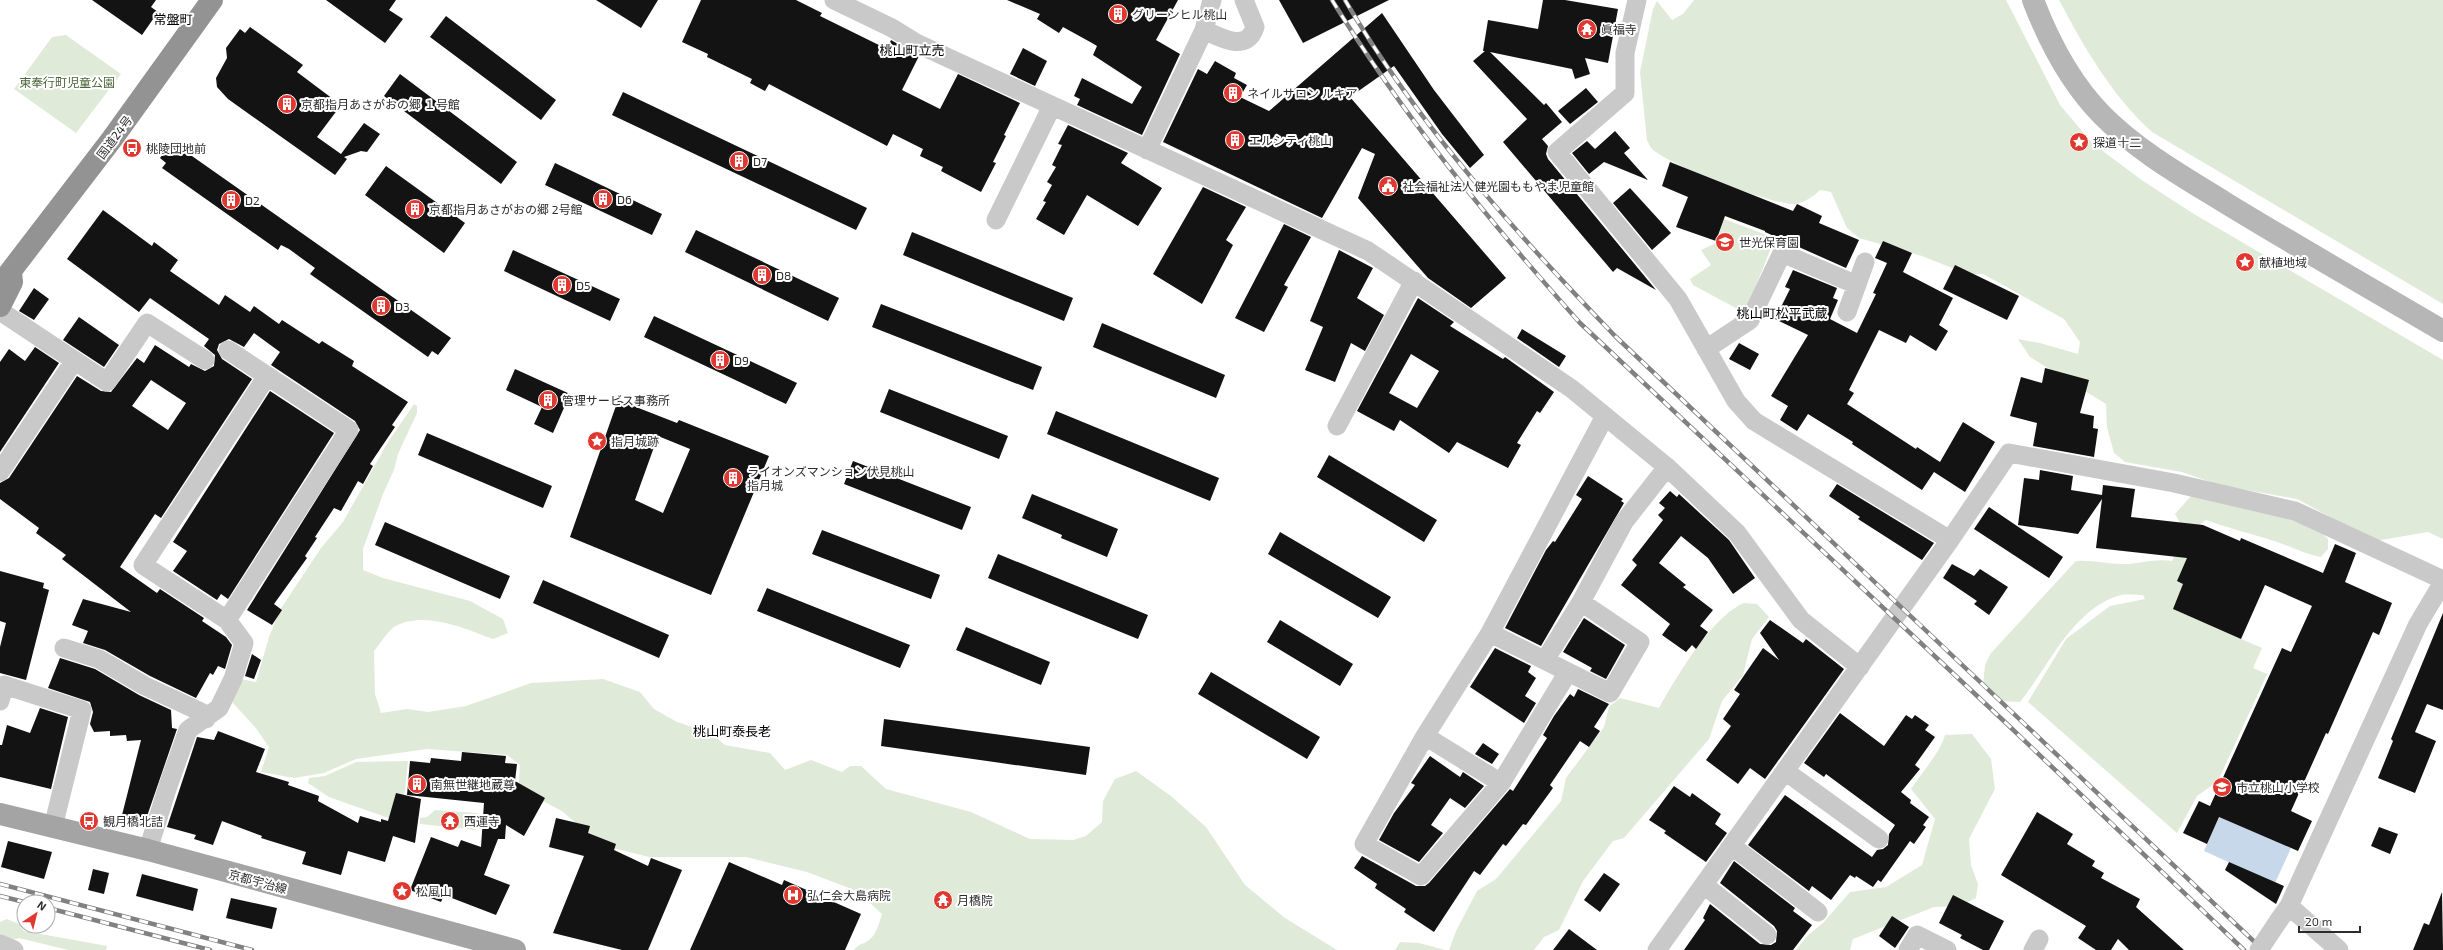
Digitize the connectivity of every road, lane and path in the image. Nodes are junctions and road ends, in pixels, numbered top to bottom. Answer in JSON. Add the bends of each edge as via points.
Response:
{"nodes":[{"id":1,"x":212,"y":0,"type":"edge"},
{"id":2,"x":834,"y":0,"type":"edge"},
{"id":3,"x":1212,"y":0,"type":"edge"},
{"id":4,"x":1244,"y":0,"type":"edge"},
{"id":5,"x":1637,"y":0,"type":"edge"},
{"id":6,"x":2033,"y":0,"type":"edge"},
{"id":7,"x":1204,"y":30,"type":"junction"},
{"id":8,"x":1052,"y":106,"type":"junction"},
{"id":9,"x":1147,"y":150,"type":"junction"},
{"id":10,"x":996,"y":220,"type":"dead end"},
{"id":11,"x":1865,"y":262,"type":"dead end"},
{"id":12,"x":4,"y":277,"type":"edge"},
{"id":13,"x":1414,"y":281,"type":"junction"},
{"id":14,"x":1857,"y":285,"type":"junction"},
{"id":15,"x":0,"y":306,"type":"edge"},
{"id":16,"x":0,"y":311,"type":"edge"},
{"id":17,"x":1847,"y":312,"type":"dead end"},
{"id":18,"x":2443,"y":331,"type":"edge"},
{"id":19,"x":1706,"y":349,"type":"junction"},
{"id":20,"x":228,"y":350,"type":"dead end"},
{"id":21,"x":205,"y":360,"type":"dead end"},
{"id":22,"x":74,"y":361,"type":"junction"},
{"id":23,"x":267,"y":376,"type":"junction"},
{"id":24,"x":1605,"y":416,"type":"junction"},
{"id":25,"x":1337,"y":426,"type":"dead end"},
{"id":26,"x":1667,"y":467,"type":"junction"},
{"id":27,"x":0,"y":472,"type":"edge"},
{"id":28,"x":1950,"y":540,"type":"junction"},
{"id":29,"x":2443,"y":581,"type":"edge"},
{"id":30,"x":1581,"y":602,"type":"junction"},
{"id":31,"x":227,"y":620,"type":"junction"},
{"id":32,"x":1490,"y":633,"type":"junction"},
{"id":33,"x":64,"y":648,"type":"dead end"},
{"id":34,"x":1545,"y":660,"type":"junction"},
{"id":35,"x":1860,"y":667,"type":"junction"},
{"id":36,"x":1568,"y":672,"type":"junction"},
{"id":37,"x":0,"y":701,"type":"edge"},
{"id":38,"x":206,"y":719,"type":"junction"},
{"id":39,"x":1424,"y":736,"type":"junction"},
{"id":40,"x":1786,"y":771,"type":"junction"},
{"id":41,"x":1501,"y":783,"type":"junction"},
{"id":42,"x":0,"y":814,"type":"edge"},
{"id":43,"x":53,"y":827,"type":"junction"},
{"id":44,"x":1879,"y":839,"type":"dead end"},
{"id":45,"x":1732,"y":846,"type":"junction"},
{"id":46,"x":148,"y":850,"type":"junction"},
{"id":47,"x":1704,"y":885,"type":"junction"},
{"id":48,"x":1818,"y":912,"type":"dead end"},
{"id":49,"x":2284,"y":913,"type":"junction"},
{"id":50,"x":1767,"y":935,"type":"dead end"},
{"id":51,"x":0,"y":944,"type":"edge"},
{"id":52,"x":14,"y":950,"type":"edge"},
{"id":53,"x":515,"y":950,"type":"edge"},
{"id":54,"x":1657,"y":950,"type":"edge"},
{"id":55,"x":1908,"y":950,"type":"edge"},
{"id":56,"x":1947,"y":950,"type":"edge"},
{"id":57,"x":2259,"y":950,"type":"edge"},
{"id":58,"x":2339,"y":950,"type":"edge"}],
"edges":[{"from":1,"to":12,"type":"highway","name":"国道24号","via":[[116,134]]},
{"from":2,"to":8,"type":"street","via":[[892,28],[918,44]]},
{"from":3,"to":7,"type":"street"},
{"from":4,"to":7,"type":"street","via":[[1255,27],[1249,39],[1242,43]]},
{"from":5,"to":19,"type":"street","via":[[1625,53],[1624,93],[1557,152],[1678,299]]},
{"from":6,"to":18,"type":"street","via":[[2044,29],[2068,72],[2087,99],[2121,132],[2155,159],[2277,235]]},
{"from":7,"to":9,"type":"street"},
{"from":8,"to":9,"type":"street"},
{"from":8,"to":10,"type":"street"},
{"from":9,"to":13,"type":"street","via":[[1368,251]]},
{"from":11,"to":14,"type":"street"},
{"from":12,"to":15,"type":"highway","name":"国道24号","via":[[12,282]]},
{"from":13,"to":24,"type":"street","via":[[1572,389]]},
{"from":13,"to":25,"type":"street"},
{"from":14,"to":17,"type":"street"},
{"from":14,"to":19,"type":"street","via":[[1782,253],[1750,320]]},
{"from":16,"to":22,"type":"street"},
{"from":19,"to":28,"type":"street","via":[[1736,401],[1754,422]]},
{"from":20,"to":23,"type":"street"},
{"from":21,"to":22,"type":"street","via":[[147,323],[107,382]]},
{"from":22,"to":27,"type":"street"},
{"from":23,"to":31,"type":"street","via":[[349,430]]},
{"from":23,"to":31,"type":"street","via":[[143,565]]},
{"from":24,"to":26,"type":"street"},
{"from":24,"to":32,"type":"street"},
{"from":26,"to":30,"type":"street","via":[[1624,522]]},
{"from":26,"to":35,"type":"street","via":[[1737,533],[1801,620]]},
{"from":28,"to":29,"type":"street","via":[[2009,453],[2174,483],[2295,511]]},
{"from":28,"to":35,"type":"street"},
{"from":29,"to":49,"type":"street","via":[[2418,624]]},
{"from":30,"to":34,"type":"street"},
{"from":30,"to":36,"type":"street","via":[[1640,642],[1610,693]]},
{"from":31,"to":38,"type":"street","via":[[244,642],[233,679],[219,708]]},
{"from":32,"to":34,"type":"street"},
{"from":32,"to":39,"type":"street"},
{"from":33,"to":38,"type":"street","via":[[99,659],[145,686],[201,712]]},
{"from":34,"to":36,"type":"street"},
{"from":35,"to":40,"type":"street"},
{"from":36,"to":41,"type":"street"},
{"from":37,"to":43,"type":"street","via":[[4,685],[82,710]]},
{"from":38,"to":46,"type":"street","via":[[188,730],[166,789]]},
{"from":39,"to":41,"type":"street"},
{"from":39,"to":41,"type":"street","via":[[1364,844],[1421,876]]},
{"from":40,"to":44,"type":"street"},
{"from":40,"to":45,"type":"street"},
{"from":42,"to":43,"type":"main road","name":"京都宇治線"},
{"from":43,"to":46,"type":"main road","name":"京都宇治線"},
{"from":45,"to":47,"type":"street"},
{"from":45,"to":48,"type":"street"},
{"from":46,"to":53,"type":"main road","name":"京都宇治線"},
{"from":47,"to":50,"type":"street"},
{"from":47,"to":54,"type":"street"},
{"from":49,"to":57,"type":"street","bridge":true},
{"from":49,"to":58,"type":"street"},
{"from":51,"to":52,"type":"street"},
{"from":55,"to":56,"type":"street","via":[[1917,935]]}]}
